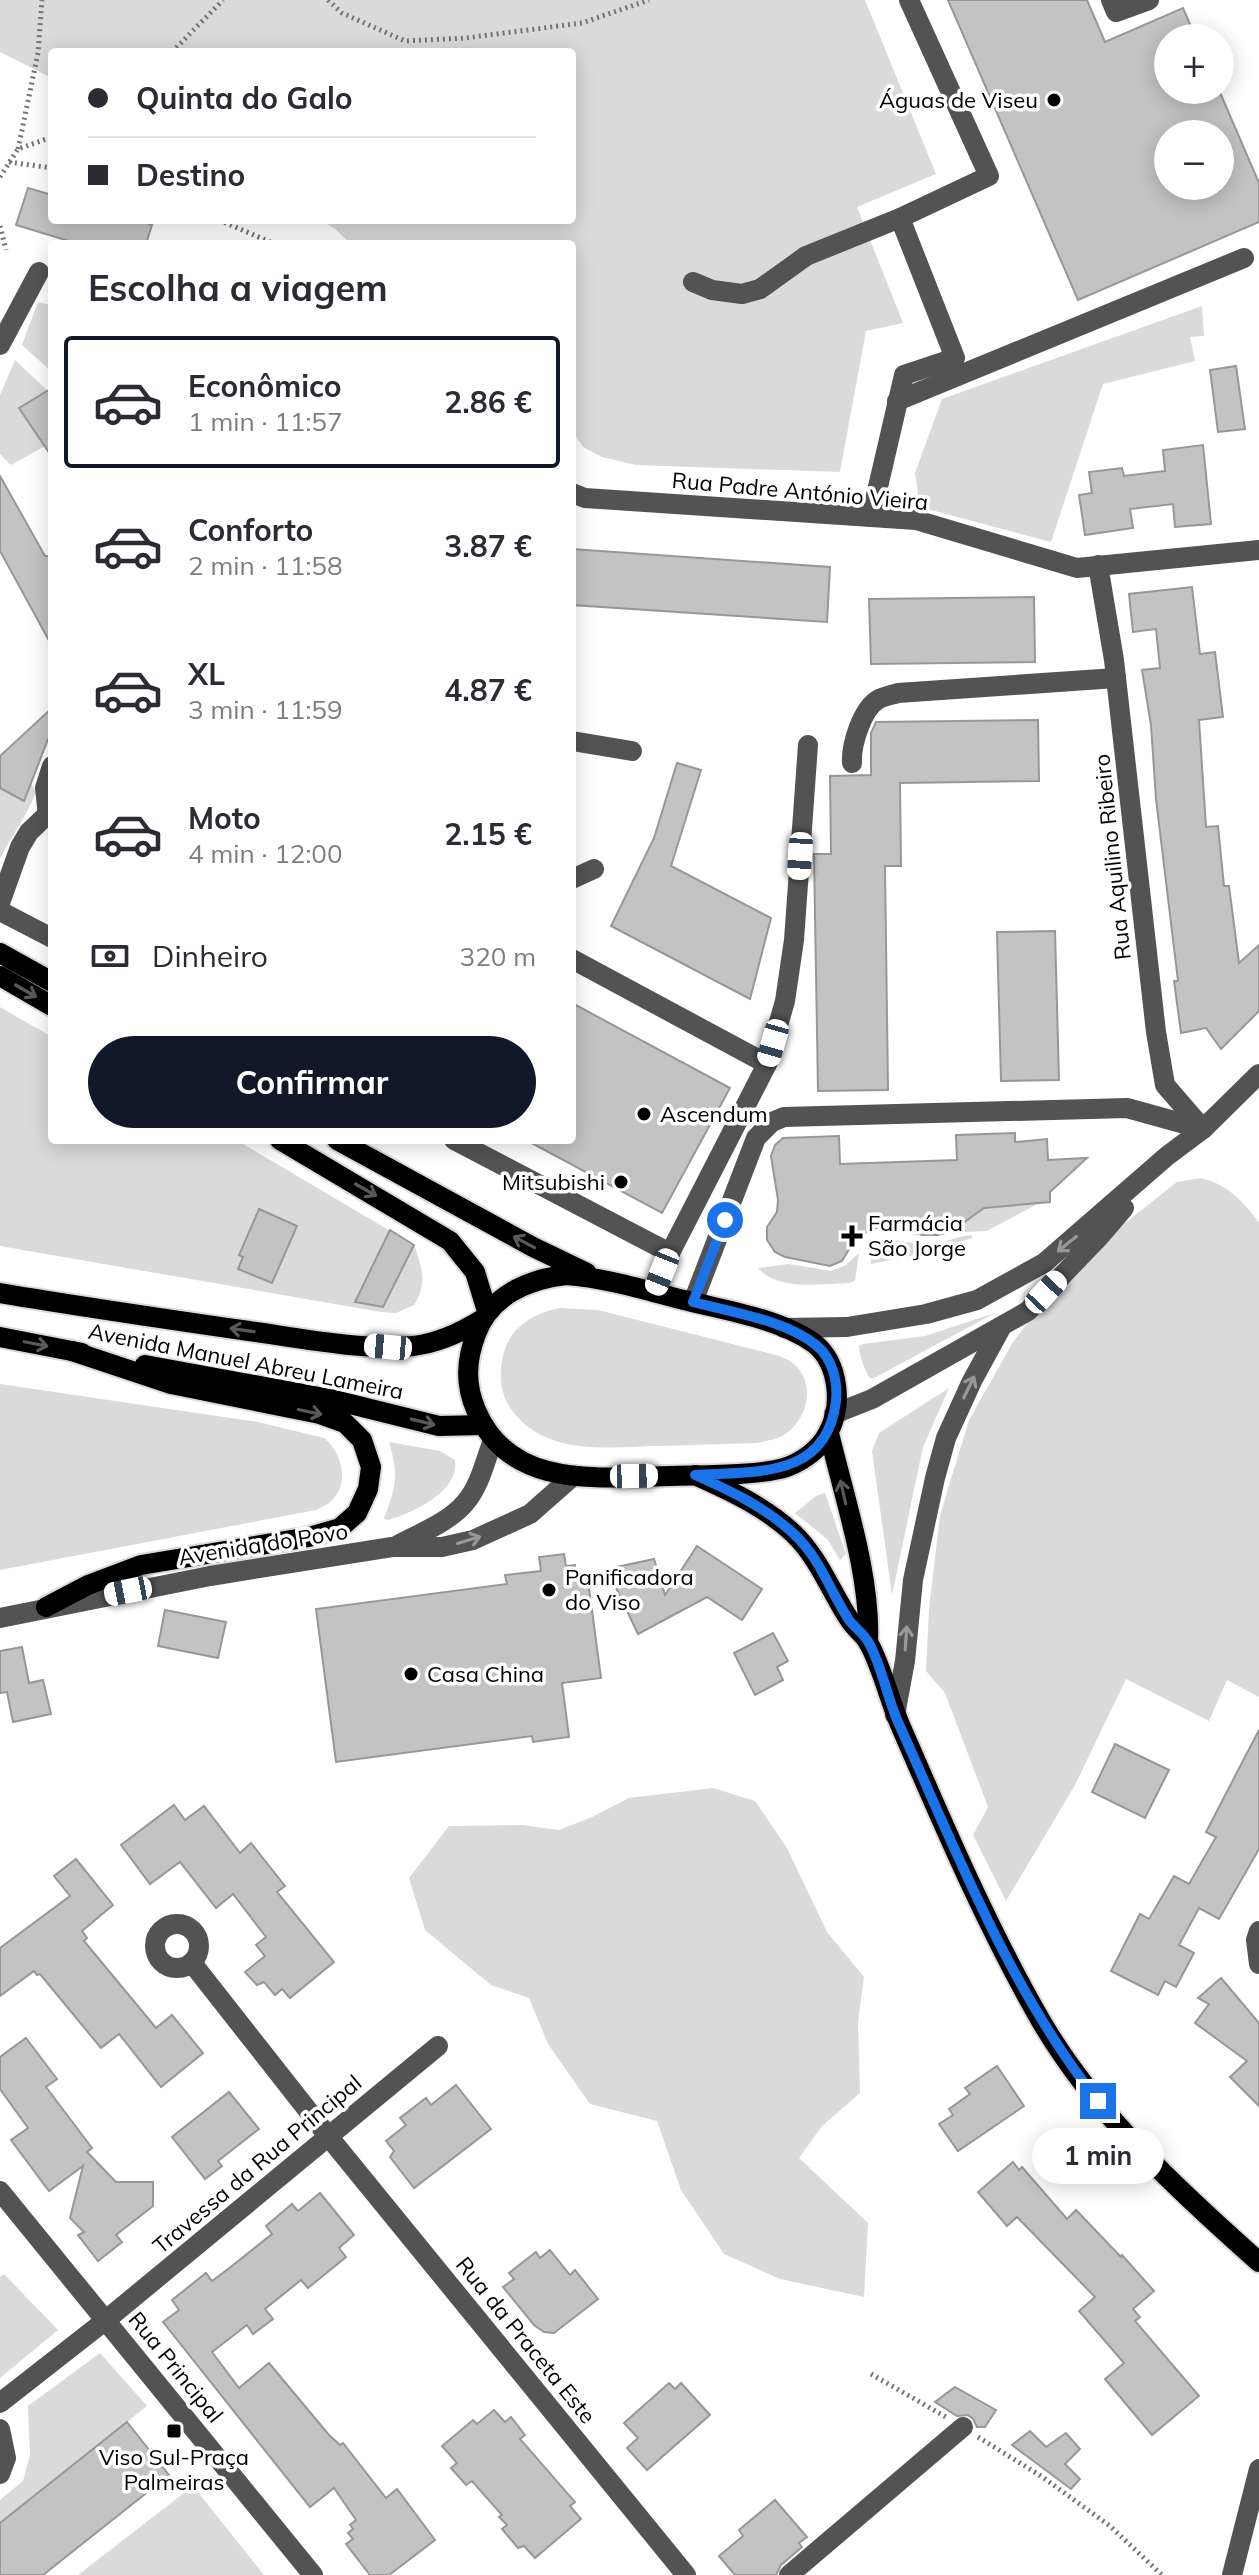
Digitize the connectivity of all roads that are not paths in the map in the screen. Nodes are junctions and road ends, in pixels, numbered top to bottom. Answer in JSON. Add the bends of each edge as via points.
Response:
{"nodes":[{"id":1,"x":909,"y":0,"type":"edge"},
{"id":2,"x":1111,"y":0,"type":"edge"},
{"id":3,"x":1149,"y":0,"type":"edge"},
{"id":4,"x":900,"y":218,"type":"junction"},
{"id":5,"x":1244,"y":258,"type":"dead end"},
{"id":6,"x":39,"y":272,"type":"dead end"},
{"id":7,"x":693,"y":282,"type":"dead end"},
{"id":8,"x":0,"y":345,"type":"edge"},
{"id":9,"x":897,"y":401,"type":"junction"},
{"id":10,"x":576,"y":495,"type":"edge"},
{"id":11,"x":871,"y":517,"type":"junction"},
{"id":12,"x":1259,"y":550,"type":"edge"},
{"id":13,"x":1098,"y":565,"type":"junction"},
{"id":14,"x":1116,"y":678,"type":"junction"},
{"id":15,"x":576,"y":742,"type":"edge"},
{"id":16,"x":808,"y":745,"type":"dead end"},
{"id":17,"x":632,"y":751,"type":"dead end"},
{"id":18,"x":852,"y":763,"type":"dead end"},
{"id":19,"x":48,"y":779,"type":"edge"},
{"id":20,"x":48,"y":803,"type":"edge"},
{"id":21,"x":48,"y":815,"type":"edge"},
{"id":22,"x":594,"y":869,"type":"dead end"},
{"id":23,"x":576,"y":877,"type":"edge"},
{"id":24,"x":0,"y":903,"type":"edge"},
{"id":25,"x":0,"y":911,"type":"edge"},
{"id":26,"x":48,"y":936,"type":"edge"},
{"id":27,"x":0,"y":953,"type":"edge"},
{"id":28,"x":576,"y":961,"type":"edge"},
{"id":29,"x":0,"y":976,"type":"edge"},
{"id":30,"x":48,"y":980,"type":"edge"},
{"id":31,"x":48,"y":1004,"type":"edge"},
{"id":32,"x":767,"y":1064,"type":"junction"},
{"id":33,"x":1259,"y":1074,"type":"edge"},
{"id":34,"x":1203,"y":1129,"type":"junction"},
{"id":35,"x":287,"y":1144,"type":"edge"},
{"id":36,"x":344,"y":1144,"type":"edge"},
{"id":37,"x":462,"y":1144,"type":"edge"},
{"id":38,"x":1167,"y":1156,"type":"junction"},
{"id":39,"x":670,"y":1253,"type":"junction"},
{"id":40,"x":594,"y":1277,"type":"junction"},
{"id":41,"x":654,"y":1292,"type":"junction"},
{"id":42,"x":0,"y":1293,"type":"edge"},
{"id":43,"x":693,"y":1302,"type":"junction"},
{"id":44,"x":484,"y":1316,"type":"junction"},
{"id":45,"x":1002,"y":1326,"type":"junction"},
{"id":46,"x":784,"y":1328,"type":"junction"},
{"id":47,"x":0,"y":1337,"type":"edge"},
{"id":48,"x":72,"y":1351,"type":"junction"},
{"id":49,"x":831,"y":1424,"type":"junction"},
{"id":50,"x":488,"y":1432,"type":"junction"},
{"id":51,"x":695,"y":1475,"type":"junction"},
{"id":52,"x":572,"y":1477,"type":"junction"},
{"id":53,"x":392,"y":1547,"type":"junction"},
{"id":54,"x":46,"y":1607,"type":"junction"},
{"id":55,"x":0,"y":1618,"type":"edge"},
{"id":56,"x":868,"y":1642,"type":"junction"},
{"id":57,"x":895,"y":1715,"type":"junction"},
{"id":58,"x":1259,"y":1931,"type":"edge"},
{"id":59,"x":192,"y":1963,"type":"dead end"},
{"id":60,"x":1259,"y":1964,"type":"edge"},
{"id":61,"x":438,"y":2046,"type":"dead end"},
{"id":62,"x":328,"y":2136,"type":"junction"},
{"id":63,"x":0,"y":2191,"type":"edge"},
{"id":64,"x":1259,"y":2262,"type":"edge"},
{"id":65,"x":106,"y":2320,"type":"junction"},
{"id":66,"x":0,"y":2403,"type":"edge"},
{"id":67,"x":963,"y":2427,"type":"road end"},
{"id":68,"x":0,"y":2429,"type":"edge"},
{"id":69,"x":1259,"y":2469,"type":"edge"},
{"id":70,"x":0,"y":2474,"type":"edge"},
{"id":71,"x":313,"y":2575,"type":"edge"},
{"id":72,"x":686,"y":2575,"type":"edge"},
{"id":73,"x":789,"y":2575,"type":"edge"},
{"id":74,"x":1232,"y":2575,"type":"edge"}],
"edges":[{"from":1,"to":4,"type":"street","via":[[989,176]]},
{"from":2,"to":3,"type":"street","via":[[1116,12]]},
{"from":4,"to":7,"type":"street","via":[[806,256],[760,289],[742,294]]},
{"from":4,"to":9,"type":"street","via":[[955,358],[904,375]]},
{"from":5,"to":9,"type":"street"},
{"from":6,"to":8,"type":"street"},
{"from":9,"to":11,"type":"street"},
{"from":10,"to":11,"type":"street","name":"Rua Padre António Vieira"},
{"from":11,"to":13,"type":"street","name":"Rua Padre António Vieira","via":[[916,520],[1077,568]]},
{"from":12,"to":13,"type":"street","name":"Rua Padre António Vieira"},
{"from":13,"to":14,"type":"street","name":"Rua Aquilino Ribeiro"},
{"from":14,"to":18,"type":"street","via":[[898,693],[876,700],[851,747]]},
{"from":14,"to":34,"type":"street","name":"Rua Aquilino Ribeiro","via":[[1165,1085]]},
{"from":15,"to":17,"type":"street"},
{"from":16,"to":32,"type":"street","via":[[794,940],[785,1001]]},
{"from":19,"to":20,"type":"street"},
{"from":21,"to":24,"type":"street","via":[[20,847]]},
{"from":22,"to":23,"type":"street"},
{"from":25,"to":26,"type":"street"},
{"from":27,"to":30,"type":"main road"},
{"from":28,"to":32,"type":"street"},
{"from":29,"to":31,"type":"main road","one_way":true},
{"from":32,"to":39,"type":"street"},
{"from":33,"to":34,"type":"street"},
{"from":34,"to":38,"type":"street"},
{"from":34,"to":43,"type":"street","via":[[1127,1108],[784,1117],[756,1138]]},
{"from":35,"to":44,"type":"main road","one_way":true,"via":[[450,1241],[475,1272]]},
{"from":40,"to":36,"type":"main road","one_way":true},
{"from":37,"to":39,"type":"street"},
{"from":38,"to":45,"type":"street","via":[[1028,1311]]},
{"from":38,"to":46,"type":"street","one_way":true,"via":[[1044,1263],[977,1300],[847,1327]]},
{"from":39,"to":41,"type":"street"},
{"from":40,"to":41,"type":"main road"},
{"from":40,"to":44,"type":"main road","name":"Avenida Manuel Abreu Lameira","via":[[537,1279]]},
{"from":41,"to":43,"type":"main road"},
{"from":44,"to":42,"type":"main road","name":"Avenida Manuel Abreu Lameira","one_way":true,"via":[[437,1341],[388,1347]]},
{"from":43,"to":46,"type":"main road"},
{"from":44,"to":50,"type":"main road","via":[[467,1374],[471,1399]]},
{"from":45,"to":49,"type":"street"},
{"from":57,"to":45,"type":"street","one_way":true,"via":[[913,1580],[943,1451]]},
{"from":46,"to":49,"type":"main road","via":[[816,1345],[829,1361],[836,1386]]},
{"from":47,"to":48,"type":"main road","name":"Avenida Manuel Abreu Lameira","one_way":true},
{"from":48,"to":50,"type":"main road","name":"Avenida Manuel Abreu Lameira","one_way":true},
{"from":48,"to":54,"type":"main road","one_way":true,"via":[[171,1384],[345,1423],[362,1440],[371,1467],[357,1513],[340,1528],[141,1565]]},
{"from":49,"to":51,"type":"main road","via":[[810,1454],[786,1467]]},
{"from":56,"to":49,"type":"main road","one_way":true,"via":[[869,1615]]},
{"from":50,"to":52,"type":"main road","via":[[512,1455]]},
{"from":50,"to":53,"type":"street","name":"Avenida do Povo","via":[[478,1481],[465,1503],[443,1521]]},
{"from":51,"to":52,"type":"main road"},
{"from":51,"to":56,"type":"main road","via":[[739,1494],[794,1534]]},
{"from":53,"to":52,"type":"street","name":"Avenida do Povo","one_way":true,"via":[[442,1547],[473,1540],[530,1514]]},
{"from":53,"to":54,"type":"street","name":"Avenida do Povo"},
{"from":54,"to":55,"type":"street","name":"Avenida do Povo"},
{"from":56,"to":57,"type":"main road"},
{"from":57,"to":64,"type":"main road","via":[[1022,1986],[1068,2064],[1183,2195]]},
{"from":58,"to":60,"type":"street"},
{"from":59,"to":62,"type":"street","name":"Rua da Praceta Este"},
{"from":61,"to":62,"type":"street","name":"Travessa da Rua Principal"},
{"from":62,"to":65,"type":"street","name":"Travessa da Rua Principal"},
{"from":62,"to":72,"type":"street","name":"Rua da Praceta Este"},
{"from":63,"to":65,"type":"street","name":"Rua Principal"},
{"from":65,"to":66,"type":"street","name":"Travessa da Rua Principal"},
{"from":65,"to":71,"type":"street","name":"Rua Principal"},
{"from":67,"to":73,"type":"street"},
{"from":68,"to":70,"type":"street","via":[[6,2458]]},
{"from":69,"to":74,"type":"street"}]}
